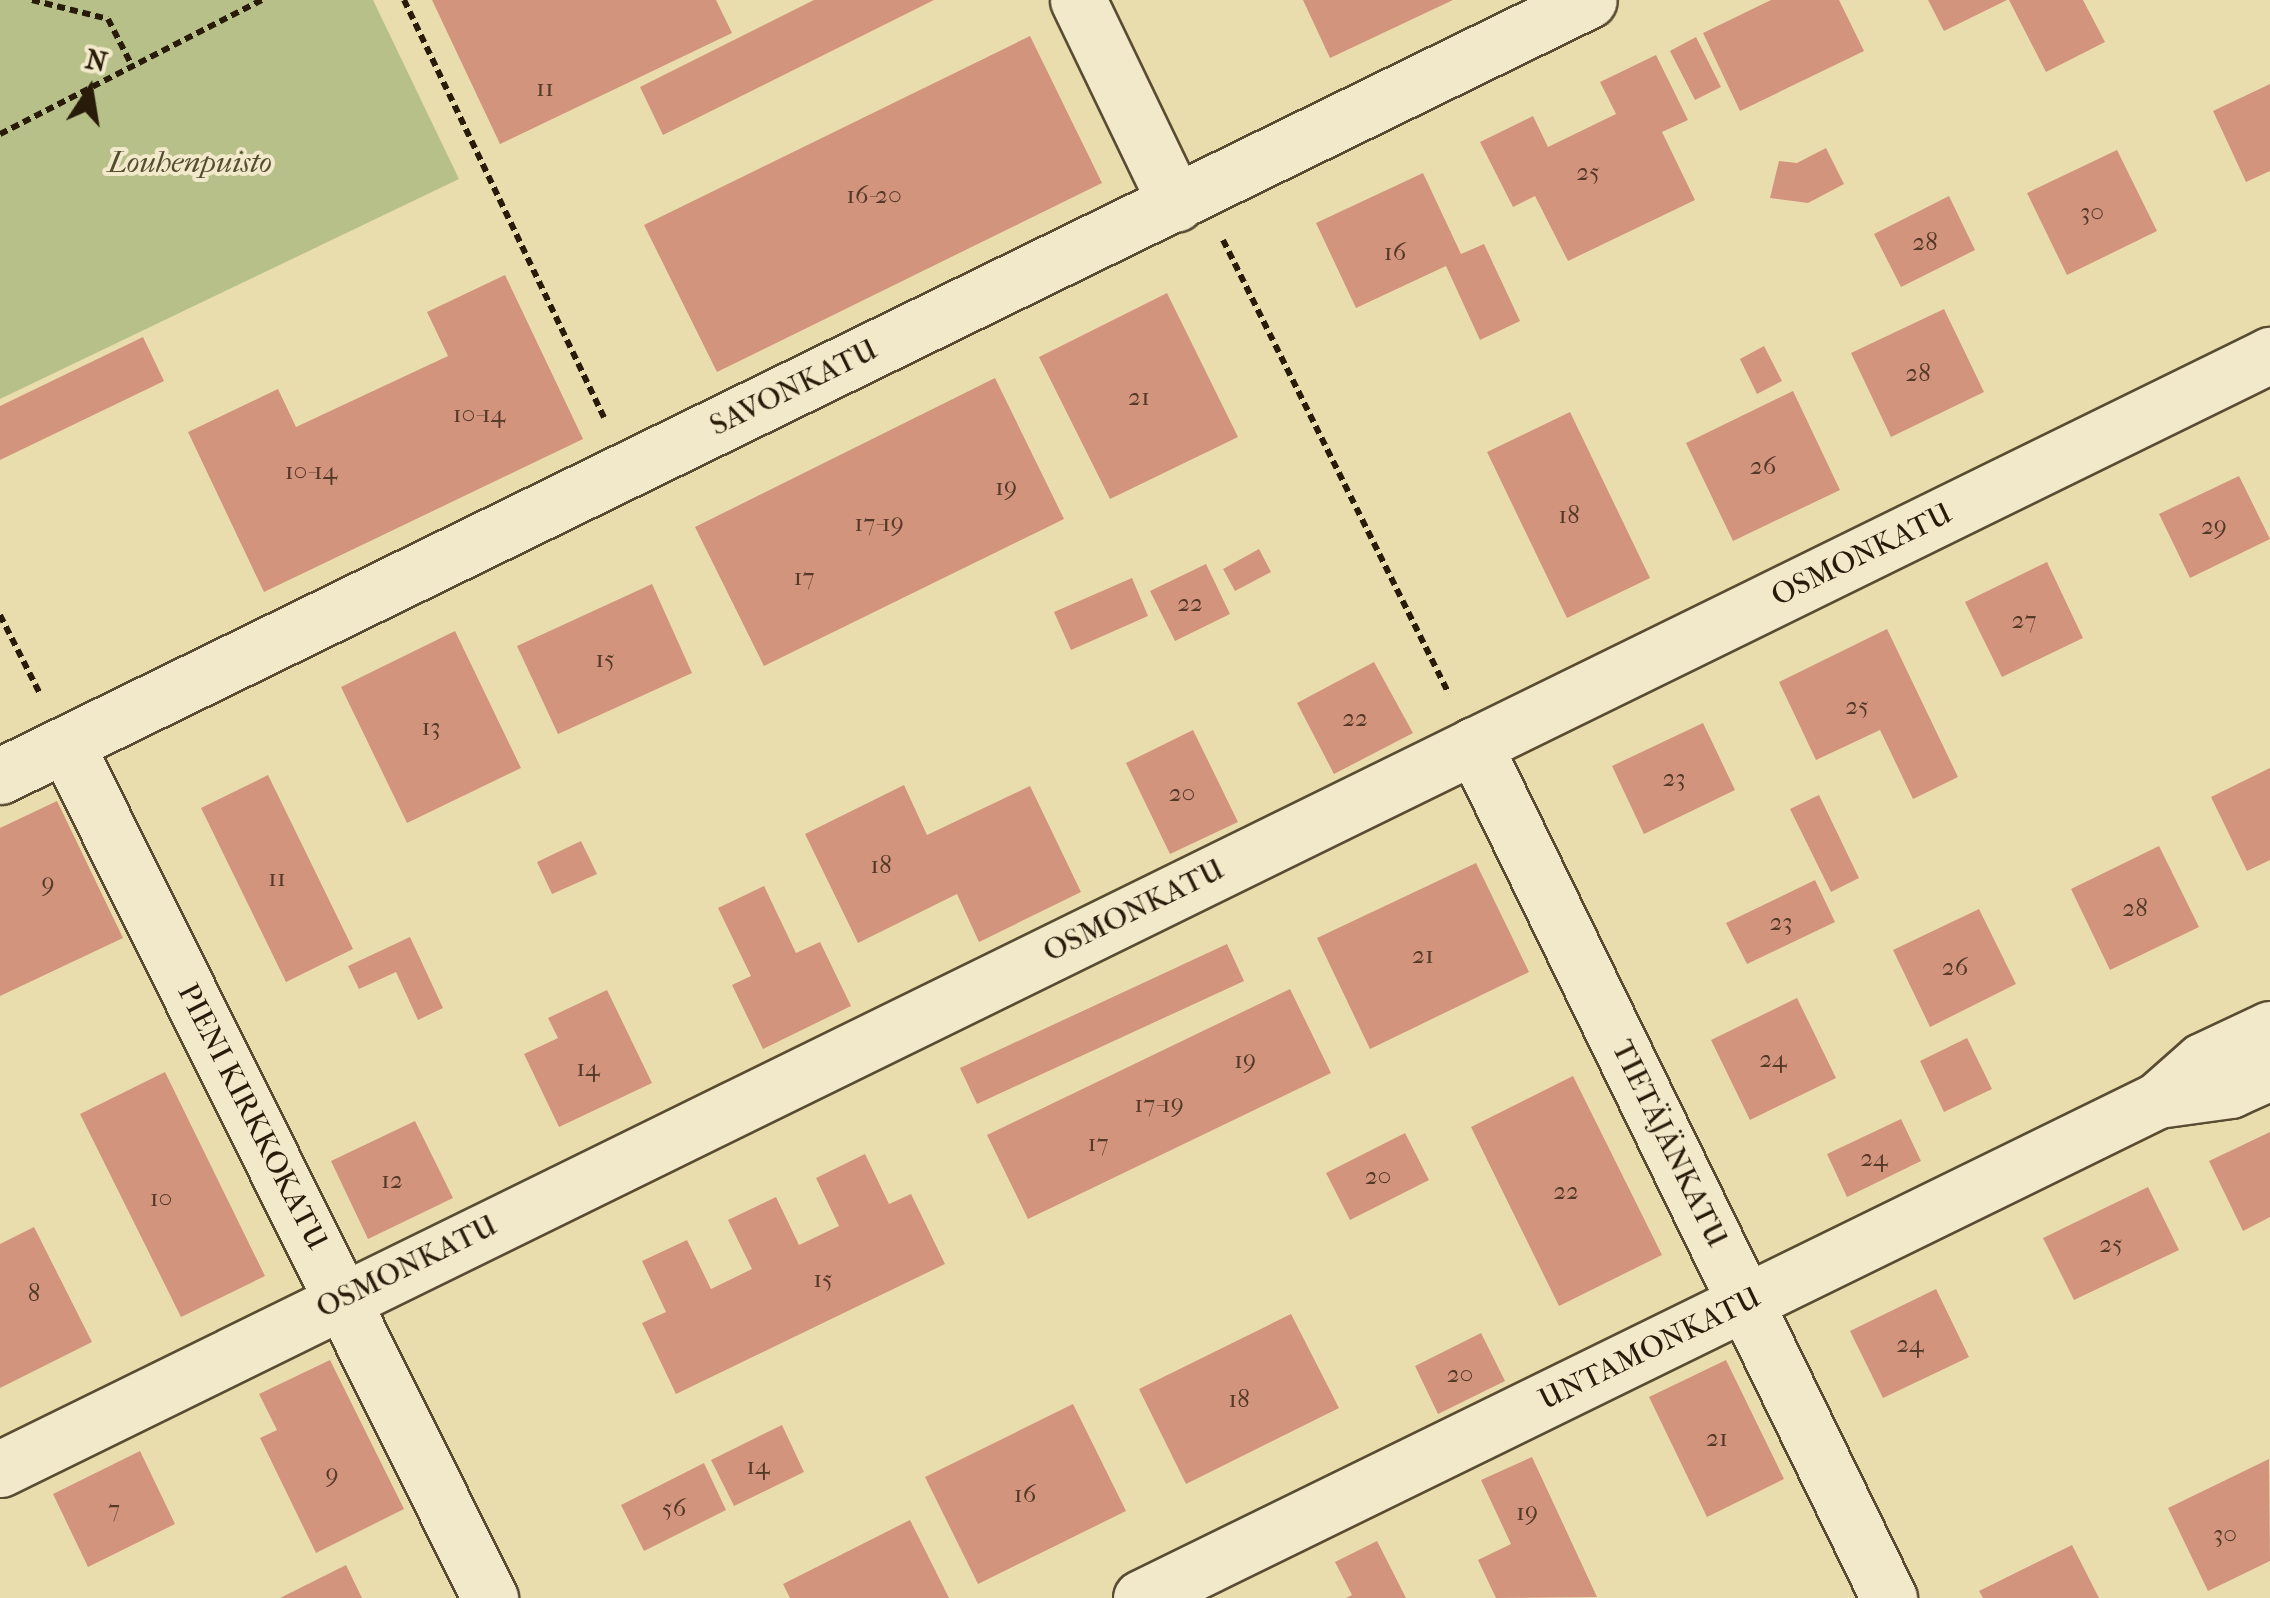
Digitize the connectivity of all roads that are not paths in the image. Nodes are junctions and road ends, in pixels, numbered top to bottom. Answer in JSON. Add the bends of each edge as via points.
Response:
{"nodes":[{"id":1,"x":1078,"y":0,"type":"edge"},
{"id":2,"x":1588,"y":0,"type":"edge"},
{"id":3,"x":1187,"y":197,"type":"junction"},
{"id":4,"x":2270,"y":355,"type":"edge"},
{"id":5,"x":66,"y":745,"type":"junction"},
{"id":6,"x":1474,"y":745,"type":"junction"},
{"id":7,"x":0,"y":776,"type":"edge"},
{"id":8,"x":2270,"y":1029,"type":"edge"},
{"id":9,"x":2270,"y":1072,"type":"edge"},
{"id":10,"x":2158,"y":1100,"type":"junction"},
{"id":11,"x":342,"y":1299,"type":"junction"},
{"id":12,"x":1746,"y":1302,"type":"junction"},
{"id":13,"x":0,"y":1469,"type":"edge"},
{"id":14,"x":490,"y":1598,"type":"edge"},
{"id":15,"x":1141,"y":1598,"type":"edge"},
{"id":16,"x":1889,"y":1598,"type":"edge"}],
"edges":[{"from":1,"to":3,"type":"street"},
{"from":2,"to":3,"type":"street","name":"SAVONKATU"},
{"from":3,"to":5,"type":"street","name":"SAVONKATU"},
{"from":4,"to":6,"type":"street","name":"OSMONKATU"},
{"from":5,"to":7,"type":"street","name":"SAVONKATU"},
{"from":5,"to":11,"type":"street","name":"PIENI KIRKKOKATU"},
{"from":6,"to":11,"type":"street","name":"OSMONKATU"},
{"from":6,"to":12,"type":"street","name":"TIETÄJÄNKATU"},
{"from":8,"to":10,"type":"street","name":"UNTAMONKATU","via":[[2202,1061]]},
{"from":9,"to":10,"type":"street","name":"UNTAMONKATU","via":[[2230,1090]]},
{"from":10,"to":12,"type":"street","name":"UNTAMONKATU"},
{"from":11,"to":13,"type":"street","name":"OSMONKATU"},
{"from":11,"to":14,"type":"street","name":"PIENI KIRKKOKATU"},
{"from":12,"to":15,"type":"street","name":"UNTAMONKATU"},
{"from":12,"to":16,"type":"street","name":"TIETÄJÄNKATU"}]}
